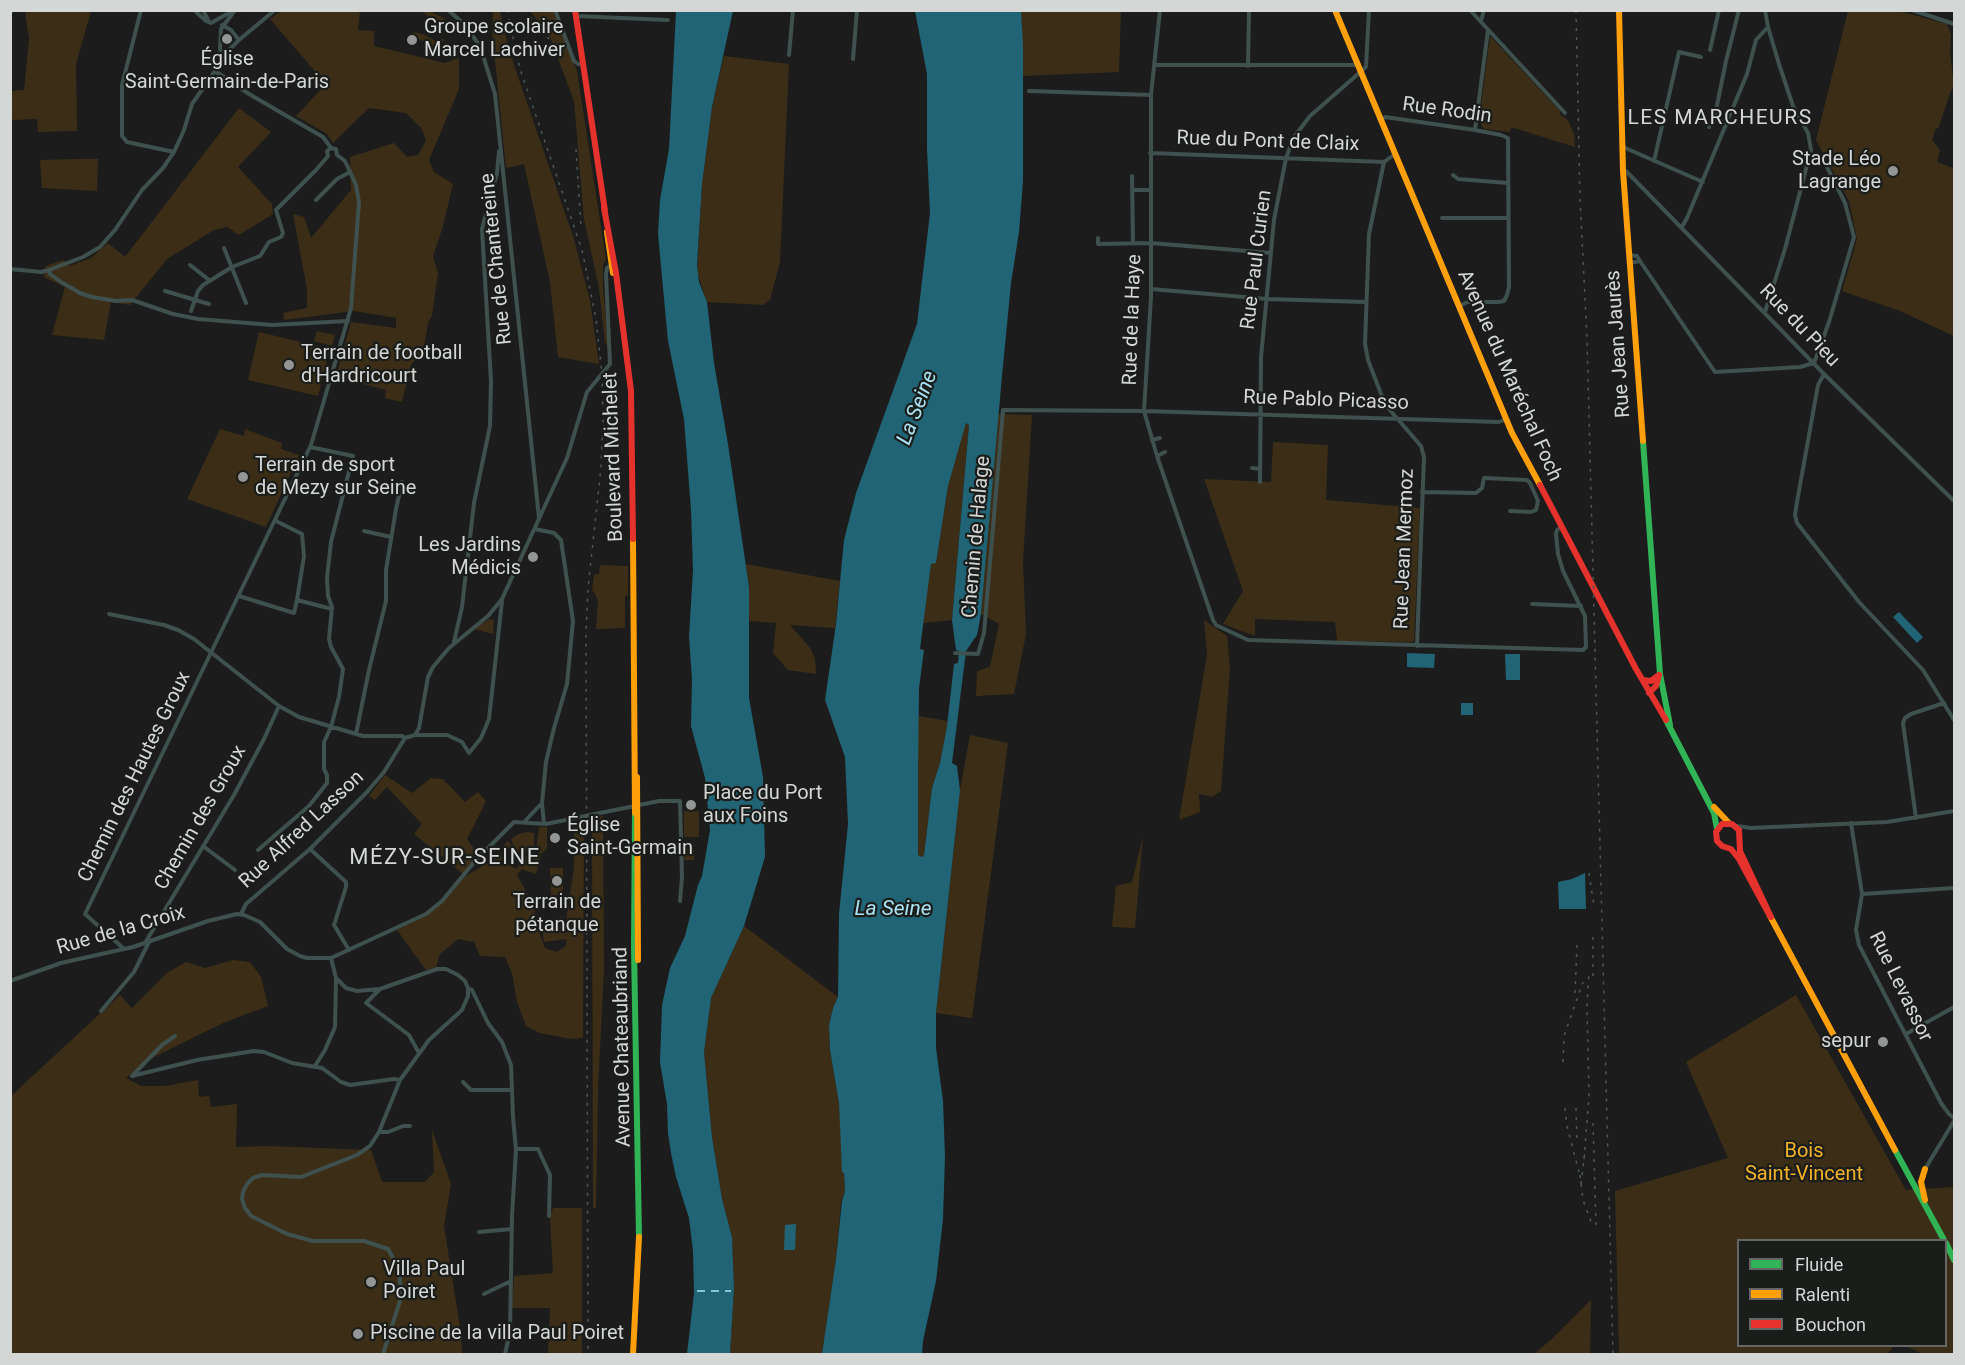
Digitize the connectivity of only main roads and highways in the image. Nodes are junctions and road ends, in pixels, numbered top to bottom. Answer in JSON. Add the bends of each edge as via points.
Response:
{"nodes":[{"id":1,"x":1335,"y":10,"type":"edge"},
{"id":2,"x":1619,"y":10,"type":"edge"},
{"id":3,"x":575,"y":13,"type":"edge"},
{"id":4,"x":633,"y":566,"type":"joint"},
{"id":5,"x":1660,"y":674,"type":"junction"},
{"id":6,"x":1643,"y":680,"type":"junction"},
{"id":7,"x":1663,"y":690,"type":"junction"},
{"id":8,"x":1651,"y":695,"type":"junction"},
{"id":9,"x":1670,"y":727,"type":"junction"},
{"id":10,"x":1695,"y":775,"type":"junction"},
{"id":11,"x":1733,"y":824,"type":"junction"},
{"id":12,"x":1717,"y":829,"type":"junction"},
{"id":13,"x":1739,"y":839,"type":"junction"},
{"id":14,"x":1727,"y":848,"type":"junction"},
{"id":15,"x":1771,"y":917,"type":"junction"},
{"id":16,"x":1925,"y":1169,"type":"road end"},
{"id":17,"x":1931,"y":1216,"type":"junction"},
{"id":18,"x":1943,"y":1239,"type":"edge"},
{"id":19,"x":1947,"y":1246,"type":"edge"},
{"id":20,"x":1954,"y":1260,"type":"edge"},
{"id":21,"x":634,"y":1354,"type":"edge"}],
"edges":[{"from":1,"to":6,"type":"main road","name":"Avenue du Maréchal Foch","via":[[1506,419]]},
{"from":2,"to":5,"type":"main road","name":"Rue Jean Jaurès","via":[[1623,171]]},
{"from":3,"to":4,"type":"main road","name":"Boulevard Michelet","via":[[631,391]]},
{"from":4,"to":21,"type":"main road","name":"Avenue Chateaubriand","via":[[642,1258]]},
{"from":5,"to":6,"type":"main road","via":[[1654,680]]},
{"from":5,"to":7,"type":"main road","name":"Rue Jean Jaurès"},
{"from":5,"to":8,"type":"main road"},
{"from":6,"to":8,"type":"main road","name":"Avenue du Maréchal Foch"},
{"from":7,"to":8,"type":"main road"},
{"from":7,"to":9,"type":"main road","name":"Rue Jean Jaurès"},
{"from":8,"to":9,"type":"main road","name":"Avenue du Maréchal Foch"},
{"from":9,"to":10,"type":"main road","name":"Avenue du Maréchal Foch"},
{"from":10,"to":11,"type":"main road","name":"Avenue du Maréchal Foch","via":[[1719,814]]},
{"from":10,"to":12,"type":"main road","name":"Avenue du Maréchal Foch","via":[[1715,816]]},
{"from":11,"to":12,"type":"main road","via":[[1722,824]]},
{"from":11,"to":13,"type":"main road"},
{"from":12,"to":14,"type":"main road","via":[[1717,841]]},
{"from":13,"to":14,"type":"main road"},
{"from":13,"to":15,"type":"main road","via":[[1741,855]]},
{"from":14,"to":15,"type":"main road","via":[[1733,851]]},
{"from":15,"to":17,"type":"main road"},
{"from":16,"to":17,"type":"main road","via":[[1921,1182]]},
{"from":17,"to":18,"type":"main road"},
{"from":19,"to":20,"type":"main road"}]}
